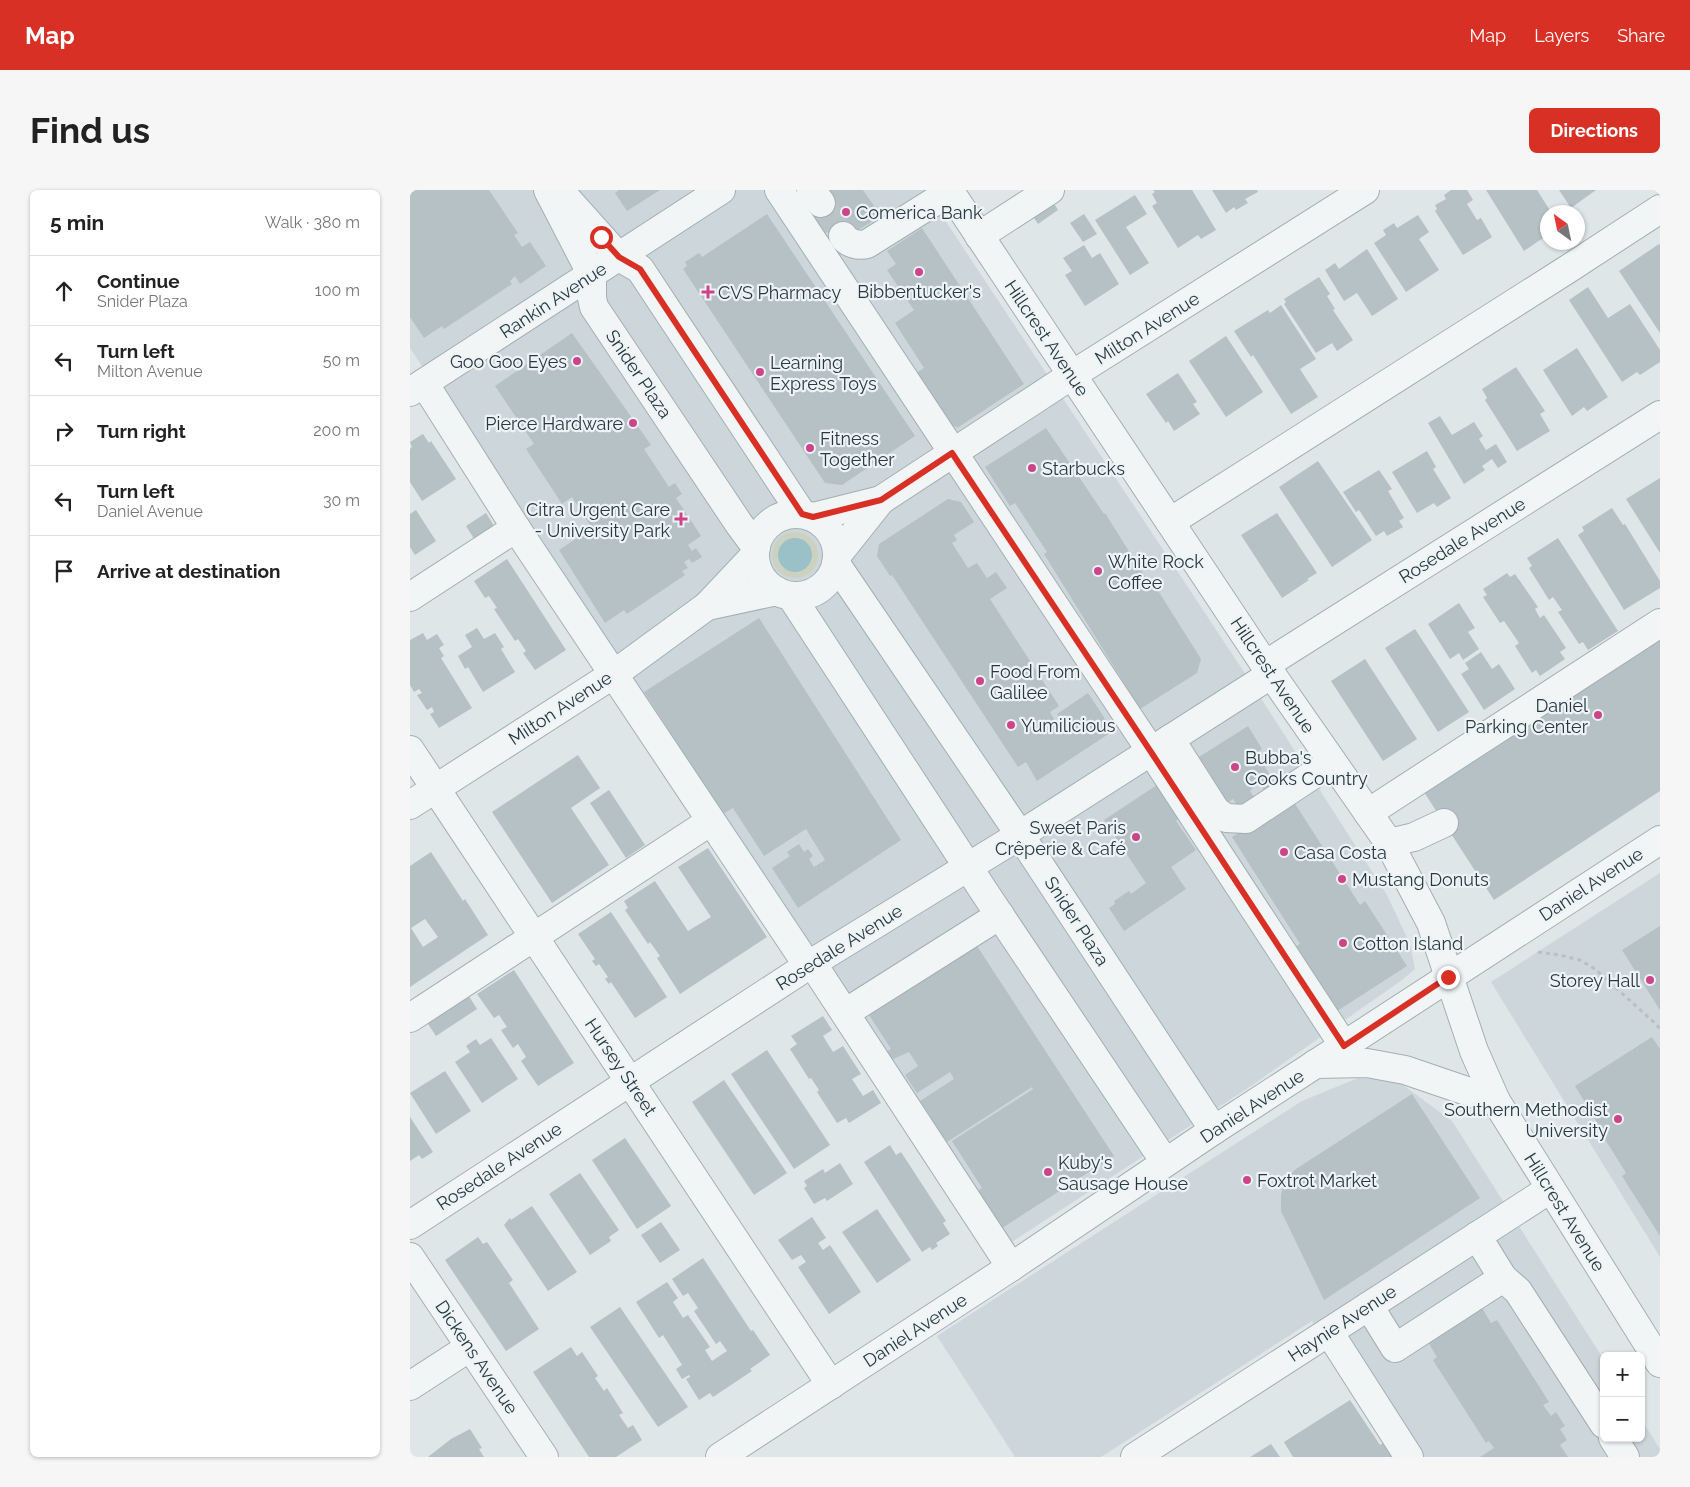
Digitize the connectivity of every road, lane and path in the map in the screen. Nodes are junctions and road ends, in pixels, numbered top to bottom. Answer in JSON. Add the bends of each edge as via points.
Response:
{"nodes":[{"id":1,"x":548,"y":190,"type":"edge"},
{"id":2,"x":558,"y":190,"type":"edge"},
{"id":3,"x":721,"y":190,"type":"edge"},
{"id":4,"x":779,"y":190,"type":"edge"},
{"id":5,"x":1050,"y":190,"type":"edge"},
{"id":6,"x":1365,"y":190,"type":"edge"},
{"id":7,"x":949,"y":191,"type":"edge"},
{"id":8,"x":1660,"y":209,"type":"edge"},
{"id":9,"x":843,"y":236,"type":"tunnel mouth"},
{"id":10,"x":979,"y":236,"type":"junction"},
{"id":11,"x":619,"y":257,"type":"junction"},
{"id":12,"x":592,"y":275,"type":"junction"},
{"id":13,"x":1072,"y":375,"type":"junction"},
{"id":14,"x":416,"y":384,"type":"edge"},
{"id":15,"x":1660,"y":415,"type":"edge"},
{"id":16,"x":952,"y":453,"type":"junction"},
{"id":17,"x":881,"y":500,"type":"junction"},
{"id":18,"x":807,"y":515,"type":"junction"},
{"id":19,"x":1170,"y":522,"type":"junction"},
{"id":20,"x":516,"y":528,"type":"junction"},
{"id":21,"x":755,"y":551,"type":"junction"},
{"id":22,"x":837,"y":559,"type":"junction"},
{"id":23,"x":784,"y":593,"type":"junction"},
{"id":24,"x":410,"y":597,"type":"edge"},
{"id":25,"x":706,"y":606,"type":"junction"},
{"id":26,"x":1660,"y":623,"type":"edge"},
{"id":27,"x":1268,"y":670,"type":"junction"},
{"id":28,"x":614,"y":674,"type":"junction"},
{"id":29,"x":1160,"y":745,"type":"junction"},
{"id":30,"x":410,"y":750,"type":"edge"},
{"id":31,"x":1332,"y":762,"type":"junction"},
{"id":32,"x":436,"y":788,"type":"junction"},
{"id":33,"x":410,"y":805,"type":"edge"},
{"id":34,"x":1368,"y":814,"type":"junction"},
{"id":35,"x":711,"y":821,"type":"junction"},
{"id":36,"x":1444,"y":823,"type":"dead end"},
{"id":37,"x":1020,"y":835,"type":"junction"},
{"id":38,"x":1660,"y":840,"type":"edge"},
{"id":39,"x":1389,"y":843,"type":"junction"},
{"id":40,"x":967,"y":866,"type":"junction"},
{"id":41,"x":1000,"y":915,"type":"junction"},
{"id":42,"x":534,"y":937,"type":"junction"},
{"id":43,"x":1538,"y":952,"type":"dead end"},
{"id":44,"x":810,"y":964,"type":"junction"},
{"id":45,"x":1448,"y":977,"type":"junction"},
{"id":46,"x":845,"y":1013,"type":"junction"},
{"id":47,"x":410,"y":1018,"type":"edge"},
{"id":48,"x":1660,"y":1029,"type":"edge"},
{"id":49,"x":1344,"y":1046,"type":"junction"},
{"id":50,"x":1315,"y":1064,"type":"junction"},
{"id":51,"x":629,"y":1081,"type":"junction"},
{"id":52,"x":1496,"y":1101,"type":"junction"},
{"id":53,"x":1214,"y":1130,"type":"junction"},
{"id":54,"x":1165,"y":1162,"type":"junction"},
{"id":55,"x":1550,"y":1189,"type":"junction"},
{"id":56,"x":410,"y":1224,"type":"edge"},
{"id":57,"x":1477,"y":1236,"type":"junction"},
{"id":58,"x":410,"y":1257,"type":"edge"},
{"id":59,"x":1011,"y":1267,"type":"junction"},
{"id":60,"x":1503,"y":1278,"type":"junction"},
{"id":61,"x":1369,"y":1306,"type":"junction"},
{"id":62,"x":1329,"y":1332,"type":"junction"},
{"id":63,"x":470,"y":1348,"type":"junction"},
{"id":64,"x":1660,"y":1363,"type":"edge"},
{"id":65,"x":831,"y":1385,"type":"junction"},
{"id":66,"x":410,"y":1386,"type":"edge"},
{"id":67,"x":1600,"y":1418,"type":"edge"},
{"id":68,"x":1616,"y":1442,"type":"edge"},
{"id":69,"x":544,"y":1457,"type":"edge"},
{"id":70,"x":720,"y":1457,"type":"edge"},
{"id":71,"x":1134,"y":1457,"type":"edge"},
{"id":72,"x":1409,"y":1457,"type":"edge"},
{"id":73,"x":1625,"y":1457,"type":"edge"}],
"edges":[{"from":1,"to":12,"type":"street","name":"Snider Plaza"},
{"from":2,"to":11,"type":"street"},
{"from":3,"to":11,"type":"street","name":"Rankin Avenue"},
{"from":4,"to":16,"type":"street"},
{"from":5,"to":10,"type":"street"},
{"from":6,"to":13,"type":"street","name":"Milton Avenue"},
{"from":7,"to":9,"type":"street","via":[[868,244],[851,242]]},
{"from":7,"to":10,"type":"street","name":"Hillcrest Avenue"},
{"from":8,"to":19,"type":"street"},
{"from":10,"to":13,"type":"street","name":"Hillcrest Avenue"},
{"from":11,"to":12,"type":"street","name":"Rankin Avenue"},
{"from":11,"to":18,"type":"street","via":[[637,266],[648,280]]},
{"from":12,"to":14,"type":"street","name":"Rankin Avenue"},
{"from":12,"to":21,"type":"street","name":"Snider Plaza","via":[[594,307]]},
{"from":13,"to":16,"type":"street","name":"Milton Avenue"},
{"from":13,"to":19,"type":"street","name":"Hillcrest Avenue"},
{"from":14,"to":20,"type":"street"},
{"from":15,"to":27,"type":"street","name":"Rosedale Avenue"},
{"from":16,"to":17,"type":"street","name":"Milton Avenue"},
{"from":16,"to":29,"type":"street"},
{"from":17,"to":18,"type":"street","name":"Milton Avenue"},
{"from":17,"to":22,"type":"street","name":"Milton Avenue"},
{"from":18,"to":21,"type":"street","via":[[786,514],[772,521],[762,532]]},
{"from":18,"to":22,"type":"street","via":[[823,523],[831,532],[836,542]]},
{"from":19,"to":27,"type":"street","name":"Hillcrest Avenue"},
{"from":20,"to":24,"type":"street"},
{"from":20,"to":28,"type":"street"},
{"from":21,"to":23,"type":"street","via":[[756,566],[761,576],[768,585]]},
{"from":21,"to":25,"type":"street","name":"Milton Avenue"},
{"from":22,"to":23,"type":"street","via":[[830,578],[820,589],[806,595]]},
{"from":22,"to":37,"type":"street","name":"Snider Plaza"},
{"from":23,"to":25,"type":"street","name":"Milton Avenue"},
{"from":23,"to":40,"type":"street"},
{"from":25,"to":28,"type":"street","name":"Milton Avenue"},
{"from":26,"to":34,"type":"street"},
{"from":27,"to":29,"type":"street","name":"Rosedale Avenue"},
{"from":27,"to":31,"type":"street","name":"Hillcrest Avenue"},
{"from":28,"to":32,"type":"street","name":"Milton Avenue"},
{"from":28,"to":35,"type":"street"},
{"from":29,"to":31,"type":"street","via":[[1216,811],[1226,818],[1246,819]]},
{"from":29,"to":37,"type":"street","name":"Rosedale Avenue"},
{"from":29,"to":49,"type":"street"},
{"from":30,"to":32,"type":"street","name":"Hursey Street"},
{"from":31,"to":34,"type":"street","name":"Hillcrest Avenue"},
{"from":32,"to":33,"type":"street","name":"Milton Avenue"},
{"from":32,"to":42,"type":"street","name":"Hursey Street"},
{"from":34,"to":39,"type":"street","name":"Hillcrest Avenue"},
{"from":35,"to":42,"type":"street"},
{"from":35,"to":44,"type":"street"},
{"from":36,"to":39,"type":"street","via":[[1414,837]]},
{"from":37,"to":40,"type":"street","name":"Rosedale Avenue"},
{"from":37,"to":53,"type":"street","name":"Snider Plaza"},
{"from":38,"to":45,"type":"street","name":"Daniel Avenue"},
{"from":39,"to":45,"type":"street","name":"Hillcrest Avenue","via":[[1431,923]]},
{"from":40,"to":41,"type":"street"},
{"from":40,"to":44,"type":"street","name":"Rosedale Avenue"},
{"from":41,"to":46,"type":"street"},
{"from":41,"to":54,"type":"street"},
{"from":42,"to":47,"type":"street"},
{"from":42,"to":51,"type":"street","name":"Hursey Street"},
{"from":43,"to":48,"type":"path","via":[[1580,960],[1595,969]]},
{"from":44,"to":46,"type":"street"},
{"from":44,"to":51,"type":"street","name":"Rosedale Avenue"},
{"from":45,"to":49,"type":"street","name":"Daniel Avenue"},
{"from":45,"to":52,"type":"street","name":"Hillcrest Avenue"},
{"from":46,"to":59,"type":"street"},
{"from":49,"to":50,"type":"street","name":"Daniel Avenue"},
{"from":50,"to":52,"type":"street","via":[[1367,1063],[1404,1070]]},
{"from":50,"to":53,"type":"street","name":"Daniel Avenue"},
{"from":51,"to":56,"type":"street","name":"Rosedale Avenue"},
{"from":51,"to":65,"type":"street","name":"Hursey Street"},
{"from":52,"to":55,"type":"street","name":"Hillcrest Avenue"},
{"from":53,"to":54,"type":"street","name":"Daniel Avenue"},
{"from":54,"to":59,"type":"street","name":"Daniel Avenue"},
{"from":55,"to":57,"type":"street","name":"Haynie Avenue"},
{"from":55,"to":64,"type":"street","name":"Hillcrest Avenue"},
{"from":57,"to":60,"type":"street"},
{"from":57,"to":61,"type":"street","name":"Haynie Avenue"},
{"from":58,"to":63,"type":"street","name":"Dickens Avenue"},
{"from":59,"to":65,"type":"street","name":"Daniel Avenue"},
{"from":60,"to":61,"type":"street","via":[[1395,1348]]},
{"from":60,"to":67,"type":"street","via":[[1518,1291]]},
{"from":61,"to":62,"type":"street","name":"Haynie Avenue"},
{"from":62,"to":71,"type":"street","name":"Haynie Avenue"},
{"from":62,"to":72,"type":"street"},
{"from":63,"to":66,"type":"street"},
{"from":63,"to":69,"type":"street","name":"Dickens Avenue"},
{"from":65,"to":70,"type":"street","name":"Daniel Avenue"},
{"from":68,"to":73,"type":"street"}]}
